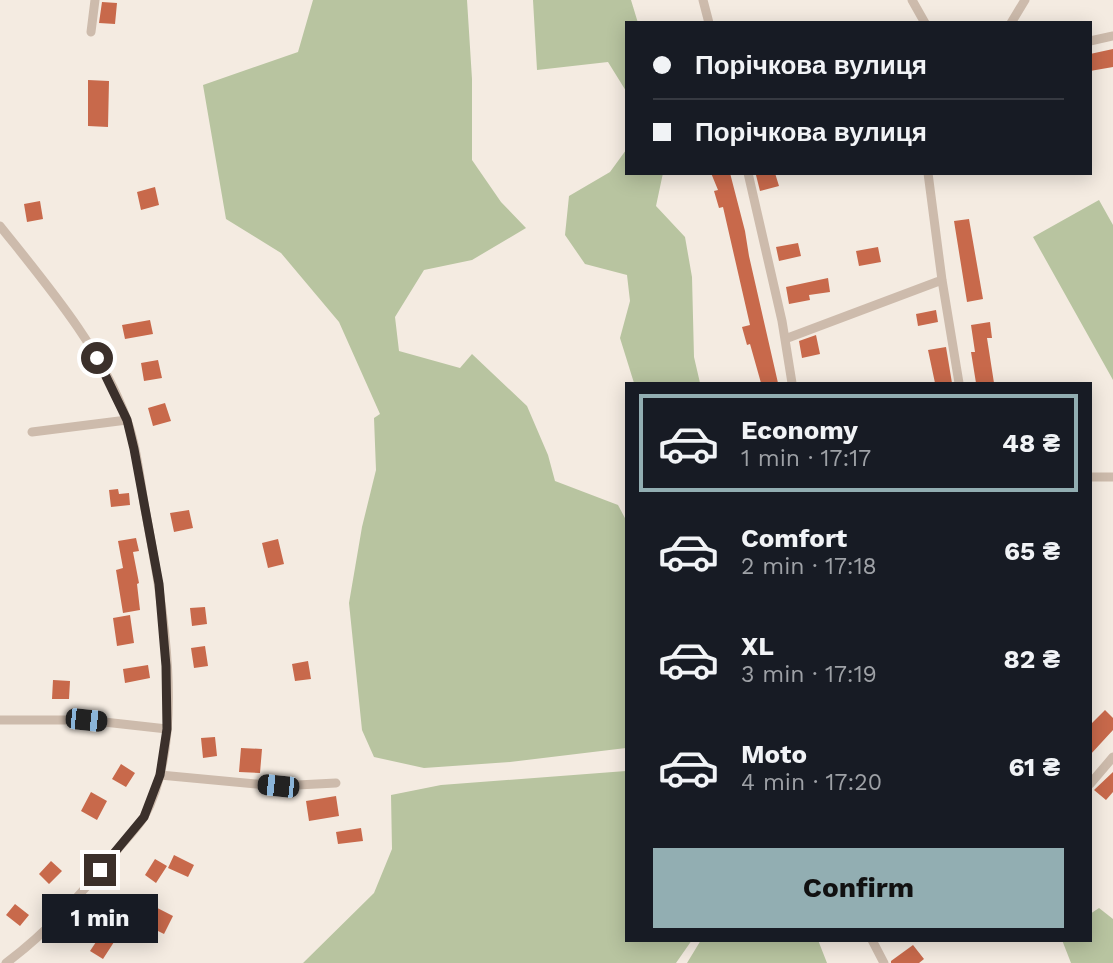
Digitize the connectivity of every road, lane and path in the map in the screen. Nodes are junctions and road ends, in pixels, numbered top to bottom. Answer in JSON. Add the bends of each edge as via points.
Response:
{"nodes":[{"id":1,"x":96,"y":0,"type":"edge"},
{"id":2,"x":703,"y":0,"type":"edge"},
{"id":3,"x":912,"y":0,"type":"edge"},
{"id":4,"x":1025,"y":0,"type":"edge"},
{"id":5,"x":1020,"y":11,"type":"junction"},
{"id":6,"x":708,"y":21,"type":"edge"},
{"id":7,"x":924,"y":21,"type":"edge"},
{"id":8,"x":1012,"y":21,"type":"edge"},
{"id":9,"x":1022,"y":21,"type":"edge"},
{"id":10,"x":91,"y":32,"type":"dead end"},
{"id":11,"x":1113,"y":36,"type":"edge"},
{"id":12,"x":1092,"y":41,"type":"edge"},
{"id":13,"x":748,"y":175,"type":"edge"},
{"id":14,"x":928,"y":175,"type":"edge"},
{"id":15,"x":0,"y":226,"type":"edge"},
{"id":16,"x":942,"y":280,"type":"junction"},
{"id":17,"x":785,"y":339,"type":"junction"},
{"id":18,"x":792,"y":382,"type":"edge"},
{"id":19,"x":959,"y":382,"type":"edge"},
{"id":20,"x":127,"y":420,"type":"junction"},
{"id":21,"x":32,"y":432,"type":"dead end"},
{"id":22,"x":1092,"y":477,"type":"edge"},
{"id":23,"x":1113,"y":477,"type":"edge"},
{"id":24,"x":0,"y":720,"type":"edge"},
{"id":25,"x":167,"y":729,"type":"junction"},
{"id":26,"x":1113,"y":758,"type":"edge"},
{"id":27,"x":160,"y":775,"type":"junction"},
{"id":28,"x":1092,"y":782,"type":"edge"},
{"id":29,"x":336,"y":783,"type":"dead end"},
{"id":30,"x":873,"y":942,"type":"edge"},
{"id":31,"x":6,"y":963,"type":"edge"},
{"id":32,"x":884,"y":963,"type":"edge"}],
"edges":[{"from":1,"to":10,"type":"street"},
{"from":2,"to":6,"type":"street"},
{"from":3,"to":7,"type":"street"},
{"from":4,"to":5,"type":"street"},
{"from":5,"to":8,"type":"street"},
{"from":5,"to":9,"type":"street"},
{"from":11,"to":12,"type":"street"},
{"from":13,"to":17,"type":"street"},
{"from":14,"to":16,"type":"street"},
{"from":15,"to":20,"type":"street","via":[[63,305],[97,358]]},
{"from":16,"to":17,"type":"street"},
{"from":16,"to":19,"type":"street"},
{"from":17,"to":18,"type":"street"},
{"from":20,"to":21,"type":"street"},
{"from":20,"to":25,"type":"street","via":[[159,584]]},
{"from":22,"to":23,"type":"street"},
{"from":24,"to":25,"type":"street","via":[[86,720]]},
{"from":25,"to":27,"type":"street"},
{"from":26,"to":28,"type":"street"},
{"from":27,"to":29,"type":"street","via":[[278,786]]},
{"from":27,"to":31,"type":"street","via":[[144,817],[36,942]]},
{"from":30,"to":32,"type":"street"}]}
